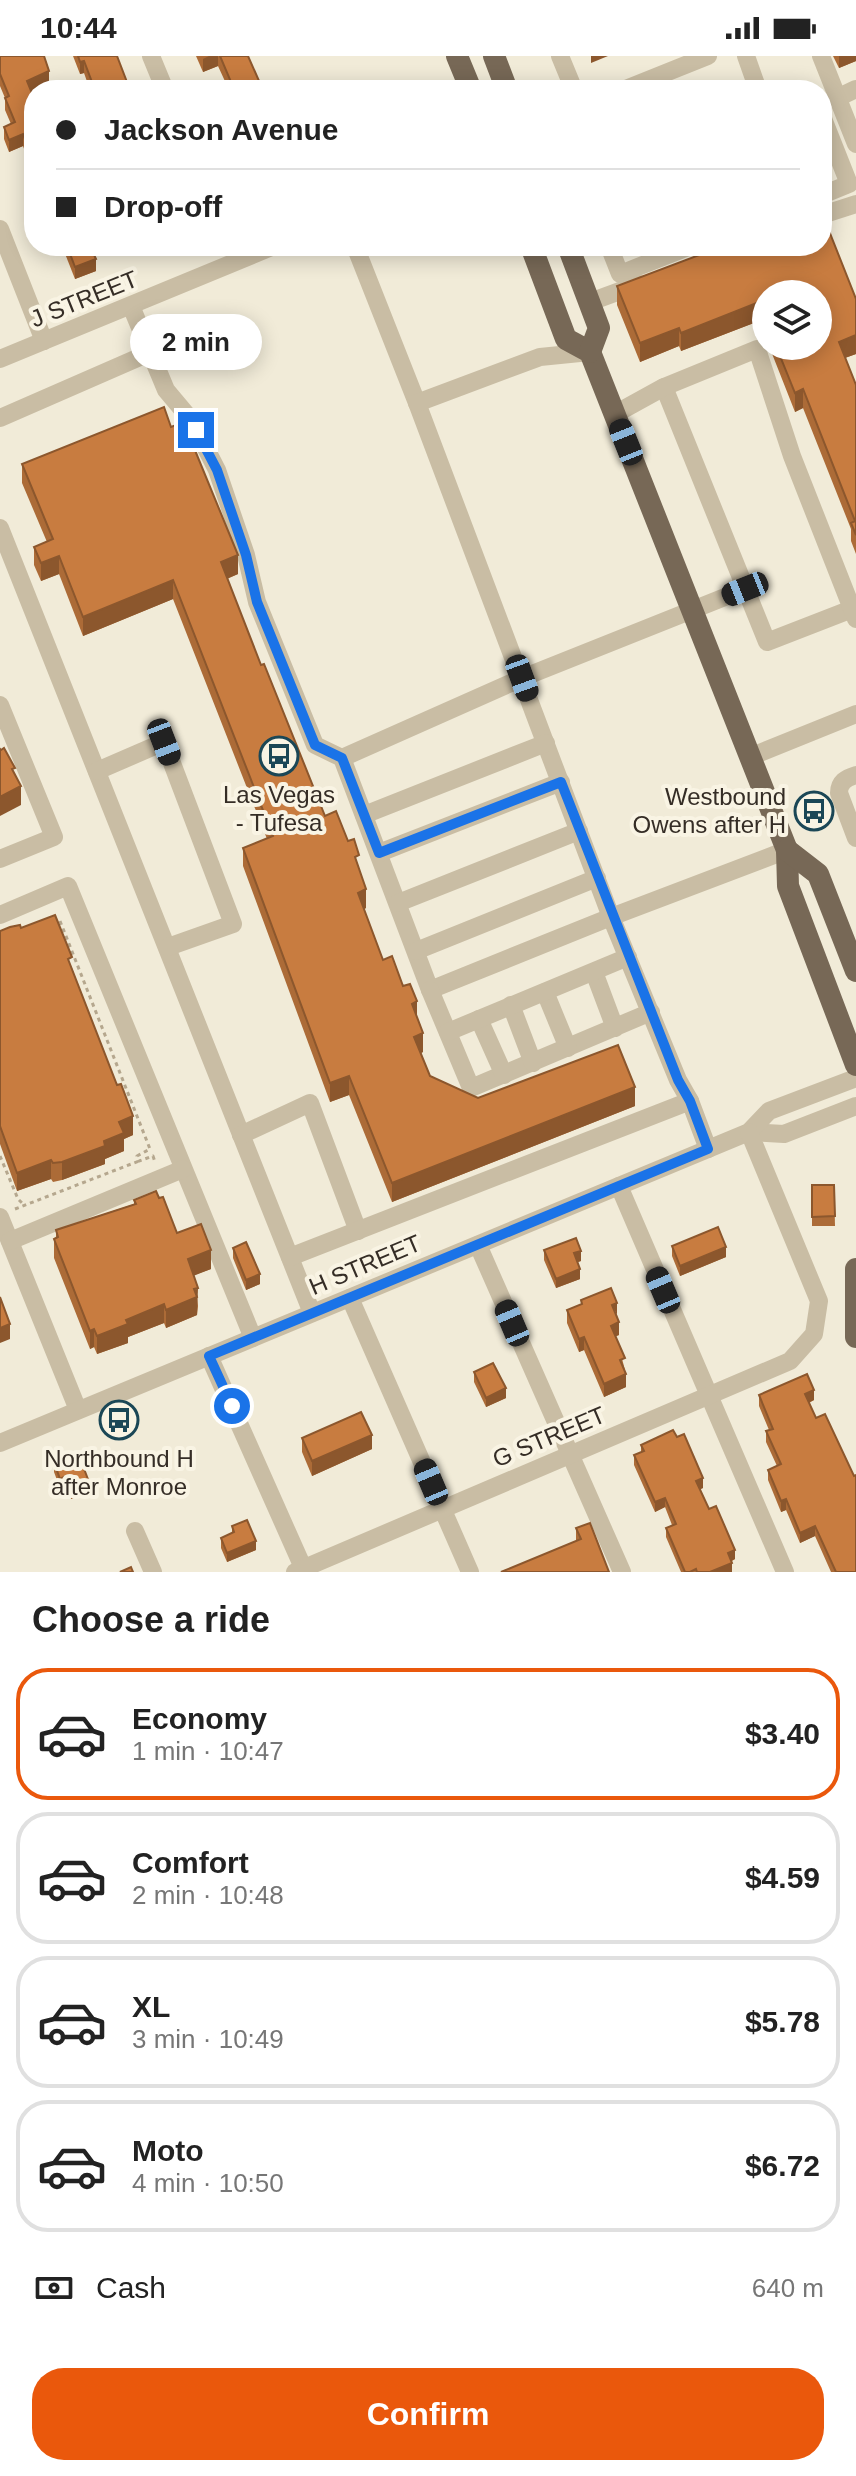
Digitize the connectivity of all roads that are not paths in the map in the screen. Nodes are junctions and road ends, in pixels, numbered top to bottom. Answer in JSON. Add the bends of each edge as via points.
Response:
{"nodes":[{"id":1,"x":151,"y":56,"type":"edge"},
{"id":2,"x":457,"y":56,"type":"edge"},
{"id":3,"x":494,"y":56,"type":"edge"},
{"id":4,"x":560,"y":56,"type":"edge"},
{"id":5,"x":708,"y":56,"type":"edge"},
{"id":6,"x":746,"y":56,"type":"edge"},
{"id":7,"x":821,"y":56,"type":"edge"},
{"id":8,"x":161,"y":80,"type":"edge"},
{"id":9,"x":467,"y":80,"type":"edge"},
{"id":10,"x":503,"y":80,"type":"edge"},
{"id":11,"x":570,"y":80,"type":"edge"},
{"id":12,"x":648,"y":80,"type":"edge"},
{"id":13,"x":754,"y":80,"type":"edge"},
{"id":14,"x":830,"y":80,"type":"edge"},
{"id":15,"x":832,"y":85,"type":"edge"},
{"id":16,"x":856,"y":89,"type":"edge"},
{"id":17,"x":837,"y":98,"type":"junction"},
{"id":18,"x":832,"y":141,"type":"edge"},
{"id":19,"x":856,"y":144,"type":"edge"},
{"id":20,"x":832,"y":191,"type":"edge"},
{"id":21,"x":856,"y":204,"type":"edge"},
{"id":22,"x":832,"y":212,"type":"edge"},
{"id":23,"x":0,"y":229,"type":"edge"},
{"id":24,"x":230,"y":256,"type":"edge"},
{"id":25,"x":253,"y":256,"type":"edge"},
{"id":26,"x":359,"y":256,"type":"edge"},
{"id":27,"x":535,"y":256,"type":"edge"},
{"id":28,"x":572,"y":256,"type":"edge"},
{"id":29,"x":613,"y":256,"type":"edge"},
{"id":30,"x":666,"y":256,"type":"edge"},
{"id":31,"x":710,"y":257,"type":"edge"},
{"id":32,"x":234,"y":265,"type":"junction"},
{"id":33,"x":590,"y":302,"type":"junction"},
{"id":34,"x":131,"y":306,"type":"junction"},
{"id":35,"x":44,"y":341,"type":"junction"},
{"id":36,"x":590,"y":352,"type":"junction"},
{"id":37,"x":149,"y":353,"type":"junction"},
{"id":38,"x":0,"y":359,"type":"edge"},
{"id":39,"x":664,"y":387,"type":"junction"},
{"id":40,"x":417,"y":403,"type":"junction"},
{"id":41,"x":615,"y":414,"type":"junction"},
{"id":42,"x":0,"y":418,"type":"edge"},
{"id":43,"x":0,"y":528,"type":"edge"},
{"id":44,"x":745,"y":589,"type":"junction"},
{"id":45,"x":693,"y":610,"type":"junction"},
{"id":46,"x":854,"y":614,"type":"edge"},
{"id":47,"x":522,"y":678,"type":"junction"},
{"id":48,"x":0,"y":705,"type":"edge"},
{"id":49,"x":856,"y":714,"type":"edge"},
{"id":50,"x":546,"y":743,"type":"junction"},
{"id":51,"x":752,"y":756,"type":"junction"},
{"id":52,"x":342,"y":758,"type":"junction"},
{"id":53,"x":97,"y":771,"type":"junction"},
{"id":54,"x":856,"y":775,"type":"edge"},
{"id":55,"x":561,"y":782,"type":"junction"},
{"id":56,"x":364,"y":815,"type":"junction"},
{"id":57,"x":579,"y":831,"type":"junction"},
{"id":58,"x":855,"y":834,"type":"edge"},
{"id":59,"x":787,"y":850,"type":"junction"},
{"id":60,"x":379,"y":853,"type":"junction"},
{"id":61,"x":0,"y":859,"type":"edge"},
{"id":62,"x":597,"y":878,"type":"junction"},
{"id":63,"x":398,"y":903,"type":"junction"},
{"id":64,"x":0,"y":915,"type":"edge"},
{"id":65,"x":611,"y":917,"type":"junction"},
{"id":66,"x":849,"y":934,"type":"edge"},
{"id":67,"x":168,"y":947,"type":"junction"},
{"id":68,"x":416,"y":951,"type":"junction"},
{"id":69,"x":628,"y":957,"type":"junction"},
{"id":70,"x":856,"y":971,"type":"edge"},
{"id":71,"x":594,"y":972,"type":"junction"},
{"id":72,"x":430,"y":990,"type":"junction"},
{"id":73,"x":545,"y":992,"type":"junction"},
{"id":74,"x":511,"y":1005,"type":"junction"},
{"id":75,"x":651,"y":1012,"type":"junction"},
{"id":76,"x":479,"y":1019,"type":"junction"},
{"id":77,"x":615,"y":1028,"type":"junction"},
{"id":78,"x":448,"y":1032,"type":"junction"},
{"id":79,"x":568,"y":1048,"type":"junction"},
{"id":80,"x":533,"y":1063,"type":"junction"},
{"id":81,"x":856,"y":1065,"type":"edge"},
{"id":82,"x":504,"y":1075,"type":"junction"},
{"id":83,"x":856,"y":1078,"type":"edge"},
{"id":84,"x":690,"y":1101,"type":"junction"},
{"id":85,"x":856,"y":1106,"type":"edge"},
{"id":86,"x":749,"y":1132,"type":"junction"},
{"id":87,"x":241,"y":1135,"type":"junction"},
{"id":88,"x":708,"y":1149,"type":"junction"},
{"id":89,"x":183,"y":1169,"type":"junction"},
{"id":90,"x":619,"y":1186,"type":"junction"},
{"id":91,"x":0,"y":1218,"type":"edge"},
{"id":92,"x":358,"y":1231,"type":"junction"},
{"id":93,"x":10,"y":1241,"type":"junction"},
{"id":94,"x":478,"y":1245,"type":"junction"},
{"id":95,"x":290,"y":1257,"type":"junction"},
{"id":96,"x":856,"y":1269,"type":"edge"},
{"id":97,"x":350,"y":1298,"type":"junction"},
{"id":98,"x":312,"y":1313,"type":"junction"},
{"id":99,"x":856,"y":1337,"type":"edge"},
{"id":100,"x":253,"y":1338,"type":"junction"},
{"id":101,"x":209,"y":1356,"type":"junction"},
{"id":102,"x":708,"y":1396,"type":"junction"},
{"id":103,"x":78,"y":1410,"type":"junction"},
{"id":104,"x":0,"y":1443,"type":"edge"},
{"id":105,"x":570,"y":1454,"type":"junction"},
{"id":106,"x":442,"y":1509,"type":"junction"},
{"id":107,"x":135,"y":1531,"type":"dead end"},
{"id":108,"x":301,"y":1571,"type":"edge"},
{"id":109,"x":153,"y":1572,"type":"edge"},
{"id":110,"x":470,"y":1572,"type":"edge"},
{"id":111,"x":622,"y":1572,"type":"edge"},
{"id":112,"x":785,"y":1572,"type":"edge"}],
"edges":[{"from":1,"to":8,"type":"street"},
{"from":2,"to":9,"type":"main road"},
{"from":3,"to":10,"type":"main road"},
{"from":4,"to":11,"type":"street"},
{"from":5,"to":12,"type":"street"},
{"from":6,"to":13,"type":"street"},
{"from":7,"to":14,"type":"street"},
{"from":15,"to":17,"type":"street"},
{"from":16,"to":17,"type":"street"},
{"from":17,"to":19,"type":"street"},
{"from":18,"to":20,"type":"street","via":[[849,184]]},
{"from":21,"to":22,"type":"street"},
{"from":23,"to":35,"type":"street"},
{"from":24,"to":32,"type":"street"},
{"from":25,"to":32,"type":"street","name":"J STREET"},
{"from":26,"to":40,"type":"street"},
{"from":27,"to":36,"type":"main road","via":[[566,339]]},
{"from":28,"to":33,"type":"main road"},
{"from":29,"to":30,"type":"street","via":[[620,274]]},
{"from":31,"to":33,"type":"street"},
{"from":32,"to":34,"type":"street","name":"J STREET"},
{"from":33,"to":36,"type":"main road","via":[[599,328]]},
{"from":34,"to":35,"type":"street","name":"J STREET"},
{"from":34,"to":37,"type":"street"},
{"from":35,"to":38,"type":"street","name":"J STREET"},
{"from":36,"to":40,"type":"street","via":[[540,357]]},
{"from":36,"to":41,"type":"main road"},
{"from":37,"to":42,"type":"street"},
{"from":37,"to":52,"type":"street","via":[[217,470],[257,602],[315,745]]},
{"from":39,"to":41,"type":"street"},
{"from":39,"to":44,"type":"street"},
{"from":39,"to":46,"type":"street","via":[[757,349]]},
{"from":40,"to":47,"type":"street"},
{"from":41,"to":45,"type":"main road"},
{"from":43,"to":53,"type":"street"},
{"from":44,"to":45,"type":"street"},
{"from":44,"to":46,"type":"street","via":[[767,642]]},
{"from":45,"to":47,"type":"street"},
{"from":45,"to":51,"type":"main road"},
{"from":47,"to":50,"type":"street"},
{"from":47,"to":52,"type":"street"},
{"from":48,"to":61,"type":"street","via":[[54,837]]},
{"from":49,"to":51,"type":"street"},
{"from":50,"to":55,"type":"street"},
{"from":50,"to":56,"type":"street"},
{"from":51,"to":59,"type":"main road"},
{"from":52,"to":56,"type":"street"},
{"from":53,"to":67,"type":"street"},
{"from":53,"to":67,"type":"street","via":[[164,742],[233,924]]},
{"from":54,"to":58,"type":"street","via":[[839,786]]},
{"from":55,"to":57,"type":"street"},
{"from":55,"to":60,"type":"street"},
{"from":56,"to":60,"type":"street"},
{"from":57,"to":62,"type":"street"},
{"from":57,"to":63,"type":"street"},
{"from":59,"to":65,"type":"street"},
{"from":59,"to":66,"type":"main road","via":[[818,874]]},
{"from":59,"to":81,"type":"main road","via":[[788,886]]},
{"from":60,"to":63,"type":"street"},
{"from":62,"to":65,"type":"street"},
{"from":62,"to":68,"type":"street"},
{"from":63,"to":68,"type":"street"},
{"from":64,"to":89,"type":"street","via":[[68,886]]},
{"from":65,"to":69,"type":"street"},
{"from":65,"to":72,"type":"street"},
{"from":66,"to":70,"type":"main road"},
{"from":67,"to":87,"type":"street"},
{"from":68,"to":72,"type":"street"},
{"from":69,"to":71,"type":"street"},
{"from":69,"to":75,"type":"street"},
{"from":71,"to":73,"type":"street"},
{"from":71,"to":77,"type":"street"},
{"from":72,"to":78,"type":"street"},
{"from":73,"to":74,"type":"street"},
{"from":73,"to":79,"type":"street"},
{"from":74,"to":76,"type":"street"},
{"from":74,"to":80,"type":"street"},
{"from":75,"to":77,"type":"street"},
{"from":75,"to":84,"type":"street"},
{"from":76,"to":78,"type":"street"},
{"from":76,"to":82,"type":"street"},
{"from":77,"to":79,"type":"street"},
{"from":78,"to":82,"type":"street","via":[[471,1088]]},
{"from":79,"to":80,"type":"street"},
{"from":80,"to":82,"type":"street"},
{"from":83,"to":86,"type":"street","name":"H STREET","via":[[769,1111]]},
{"from":84,"to":88,"type":"street"},
{"from":84,"to":92,"type":"street"},
{"from":85,"to":86,"type":"street","name":"H STREET","via":[[784,1134]]},
{"from":86,"to":88,"type":"street","name":"H STREET"},
{"from":86,"to":102,"type":"street","name":"G STREET","via":[[819,1301],[814,1334],[790,1361]]},
{"from":87,"to":92,"type":"street","via":[[310,1103]]},
{"from":87,"to":95,"type":"street"},
{"from":88,"to":90,"type":"street","name":"H STREET"},
{"from":89,"to":93,"type":"street"},
{"from":89,"to":100,"type":"street"},
{"from":90,"to":94,"type":"street","name":"H STREET"},
{"from":90,"to":102,"type":"street"},
{"from":91,"to":93,"type":"street"},
{"from":92,"to":95,"type":"street"},
{"from":93,"to":103,"type":"street"},
{"from":94,"to":97,"type":"street","name":"H STREET"},
{"from":94,"to":105,"type":"street"},
{"from":95,"to":98,"type":"street"},
{"from":96,"to":99,"type":"main road"},
{"from":97,"to":98,"type":"street","name":"H STREET"},
{"from":97,"to":106,"type":"street"},
{"from":98,"to":100,"type":"street","name":"H STREET"},
{"from":100,"to":101,"type":"street","name":"H STREET"},
{"from":101,"to":103,"type":"street","name":"H STREET"},
{"from":101,"to":108,"type":"street"},
{"from":102,"to":105,"type":"street","name":"G STREET"},
{"from":102,"to":112,"type":"street"},
{"from":103,"to":104,"type":"street","name":"H STREET"},
{"from":105,"to":106,"type":"street","name":"G STREET"},
{"from":105,"to":111,"type":"street"},
{"from":106,"to":108,"type":"street","name":"G STREET"},
{"from":106,"to":110,"type":"street"},
{"from":107,"to":109,"type":"street"}]}
